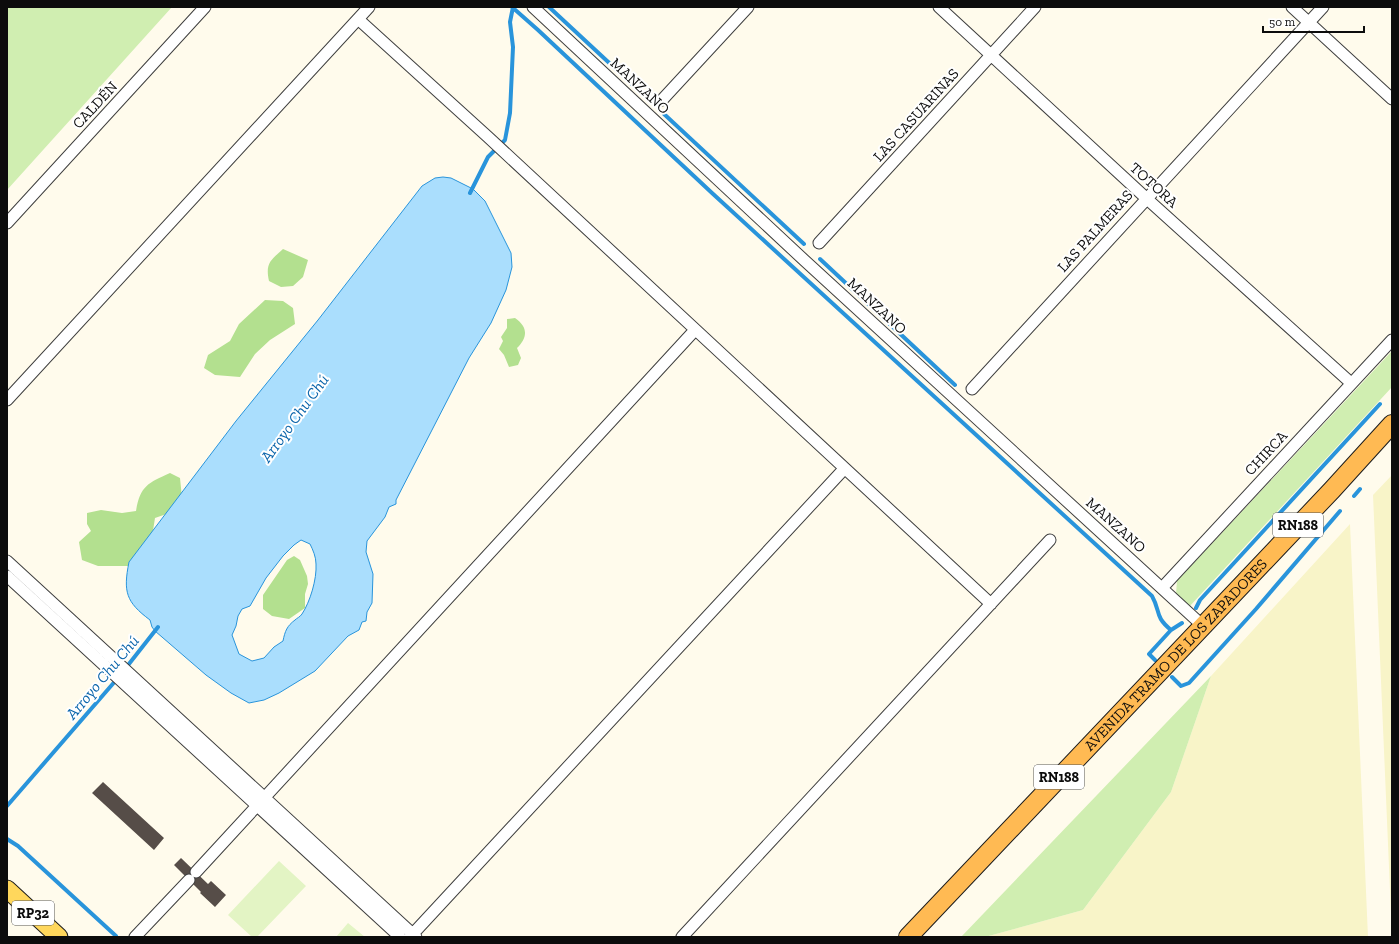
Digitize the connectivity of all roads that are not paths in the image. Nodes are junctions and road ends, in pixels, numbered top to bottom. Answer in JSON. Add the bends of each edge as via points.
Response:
{"nodes":[{"id":1,"x":205,"y":7,"type":"edge"},
{"id":2,"x":369,"y":7,"type":"edge"},
{"id":3,"x":533,"y":7,"type":"edge"},
{"id":4,"x":748,"y":7,"type":"edge"},
{"id":5,"x":939,"y":7,"type":"edge"},
{"id":6,"x":1035,"y":7,"type":"edge"},
{"id":7,"x":1292,"y":7,"type":"edge"},
{"id":8,"x":1323,"y":7,"type":"edge"},
{"id":9,"x":358,"y":19,"type":"junction"},
{"id":10,"x":1309,"y":22,"type":"junction"},
{"id":11,"x":991,"y":55,"type":"junction"},
{"id":12,"x":1392,"y":99,"type":"edge"},
{"id":13,"x":662,"y":100,"type":"dead end"},
{"id":14,"x":1146,"y":198,"type":"junction"},
{"id":15,"x":7,"y":222,"type":"edge"},
{"id":16,"x":819,"y":243,"type":"dead end"},
{"id":17,"x":695,"y":330,"type":"junction"},
{"id":18,"x":1392,"y":340,"type":"edge"},
{"id":19,"x":1351,"y":383,"type":"junction"},
{"id":20,"x":972,"y":389,"type":"dead end"},
{"id":21,"x":7,"y":400,"type":"edge"},
{"id":22,"x":1392,"y":424,"type":"edge"},
{"id":23,"x":844,"y":469,"type":"junction"},
{"id":24,"x":1050,"y":540,"type":"dead end"},
{"id":25,"x":7,"y":561,"type":"edge"},
{"id":26,"x":7,"y":576,"type":"edge"},
{"id":27,"x":1162,"y":588,"type":"junction"},
{"id":28,"x":991,"y":604,"type":"junction"},
{"id":29,"x":1204,"y":626,"type":"junction"},
{"id":30,"x":116,"y":668,"type":"junction"},
{"id":31,"x":261,"y":802,"type":"junction"},
{"id":32,"x":7,"y":889,"type":"edge"},
{"id":33,"x":915,"y":934,"type":"edge"},
{"id":34,"x":413,"y":936,"type":"edge"},
{"id":35,"x":59,"y":937,"type":"edge"},
{"id":36,"x":135,"y":937,"type":"edge"},
{"id":37,"x":400,"y":937,"type":"edge"},
{"id":38,"x":682,"y":937,"type":"edge"}],
"edges":[{"from":1,"to":15,"type":"street","name":"CALDÉN"},
{"from":2,"to":9,"type":"street"},
{"from":3,"to":27,"type":"street","name":"MANZANO"},
{"from":4,"to":13,"type":"street"},
{"from":5,"to":11,"type":"street","name":"TOTORA"},
{"from":6,"to":11,"type":"street","name":"LAS CASUARINAS"},
{"from":7,"to":10,"type":"street"},
{"from":8,"to":10,"type":"street","name":"LAS PALMERAS"},
{"from":9,"to":17,"type":"street"},
{"from":9,"to":21,"type":"street"},
{"from":10,"to":12,"type":"street"},
{"from":10,"to":14,"type":"street","name":"LAS PALMERAS"},
{"from":11,"to":14,"type":"street","name":"TOTORA"},
{"from":11,"to":16,"type":"street","name":"LAS CASUARINAS"},
{"from":14,"to":19,"type":"street","name":"TOTORA"},
{"from":14,"to":20,"type":"street","name":"LAS PALMERAS"},
{"from":17,"to":23,"type":"street"},
{"from":17,"to":31,"type":"street"},
{"from":18,"to":19,"type":"street","name":"CHIRCA"},
{"from":19,"to":27,"type":"street","name":"CHIRCA"},
{"from":22,"to":29,"type":"highway","name":"AVENIDA TRAMO DE LOS ZAPADORES","number":"RN188"},
{"from":23,"to":28,"type":"street"},
{"from":23,"to":34,"type":"street"},
{"from":24,"to":28,"type":"street"},
{"from":25,"to":30,"type":"street"},
{"from":26,"to":30,"type":"street"},
{"from":27,"to":29,"type":"street","name":"MANZANO"},
{"from":28,"to":38,"type":"street"},
{"from":29,"to":33,"type":"highway","name":"AVENIDA TRAMO DE LOS ZAPADORES","number":"RN188"},
{"from":30,"to":31,"type":"street","via":[[124,683]]},
{"from":30,"to":31,"type":"street","via":[[131,674]]},
{"from":31,"to":34,"type":"street"},
{"from":31,"to":36,"type":"street"},
{"from":31,"to":37,"type":"street"},
{"from":32,"to":35,"type":"main road","number":"RP32"}]}
